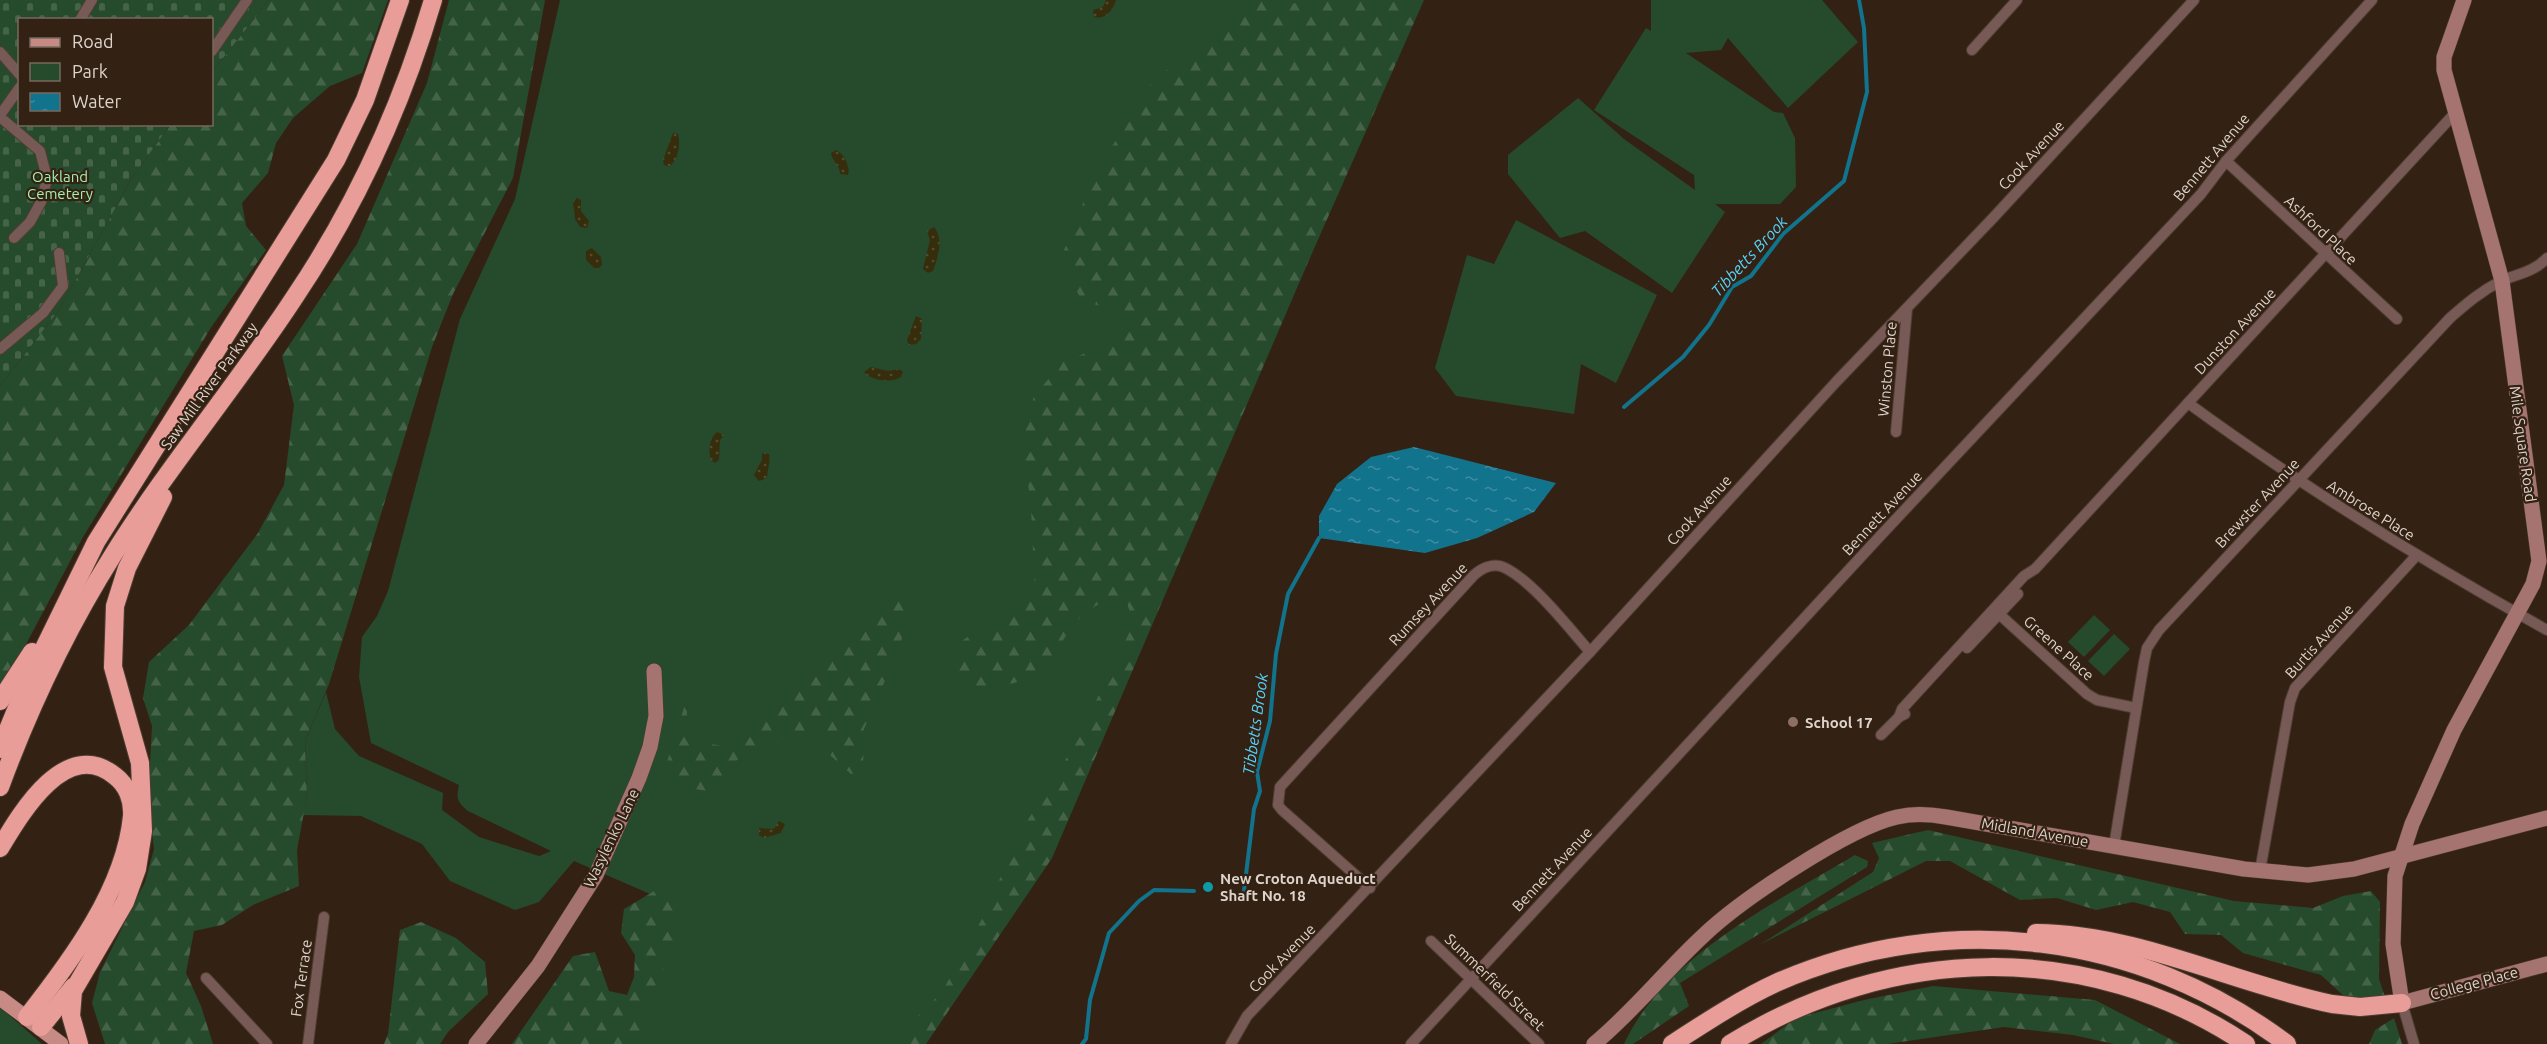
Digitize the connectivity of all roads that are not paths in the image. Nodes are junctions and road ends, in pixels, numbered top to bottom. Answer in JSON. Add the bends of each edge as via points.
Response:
{"nodes":[{"id":1,"x":92,"y":0,"type":"edge"},
{"id":2,"x":248,"y":0,"type":"edge"},
{"id":3,"x":400,"y":0,"type":"edge"},
{"id":4,"x":433,"y":0,"type":"edge"},
{"id":5,"x":2017,"y":0,"type":"edge"},
{"id":6,"x":2194,"y":0,"type":"edge"},
{"id":7,"x":2372,"y":0,"type":"edge"},
{"id":8,"x":2464,"y":0,"type":"edge"},
{"id":9,"x":81,"y":18,"type":"edge"},
{"id":10,"x":213,"y":50,"type":"edge"},
{"id":11,"x":1972,"y":50,"type":"dead end"},
{"id":12,"x":0,"y":52,"type":"edge"},
{"id":13,"x":18,"y":73,"type":"edge"},
{"id":14,"x":18,"y":90,"type":"edge"},
{"id":15,"x":2456,"y":112,"type":"junction"},
{"id":16,"x":0,"y":116,"type":"edge"},
{"id":17,"x":2226,"y":161,"type":"junction"},
{"id":18,"x":14,"y":238,"type":"dead end"},
{"id":19,"x":59,"y":253,"type":"dead end"},
{"id":20,"x":2325,"y":255,"type":"junction"},
{"id":21,"x":2547,"y":258,"type":"edge"},
{"id":22,"x":2502,"y":281,"type":"junction"},
{"id":23,"x":1907,"y":309,"type":"junction"},
{"id":24,"x":2397,"y":320,"type":"dead end"},
{"id":25,"x":0,"y":349,"type":"edge"},
{"id":26,"x":2188,"y":403,"type":"junction"},
{"id":27,"x":1896,"y":432,"type":"dead end"},
{"id":28,"x":196,"y":435,"type":"junction"},
{"id":29,"x":2298,"y":482,"type":"junction"},
{"id":30,"x":2547,"y":553,"type":"edge"},
{"id":31,"x":2416,"y":556,"type":"junction"},
{"id":32,"x":2538,"y":568,"type":"junction"},
{"id":33,"x":2035,"y":569,"type":"junction"},
{"id":34,"x":63,"y":606,"type":"junction"},
{"id":35,"x":2517,"y":613,"type":"junction"},
{"id":36,"x":1999,"y":614,"type":"junction"},
{"id":37,"x":2547,"y":630,"type":"edge"},
{"id":38,"x":1590,"y":652,"type":"junction"},
{"id":39,"x":654,"y":671,"type":"dead end"},
{"id":40,"x":0,"y":701,"type":"edge"},
{"id":41,"x":2136,"y":708,"type":"junction"},
{"id":42,"x":1899,"y":717,"type":"junction"},
{"id":43,"x":1881,"y":735,"type":"dead end"},
{"id":44,"x":0,"y":749,"type":"edge"},
{"id":45,"x":0,"y":787,"type":"edge"},
{"id":46,"x":2547,"y":818,"type":"edge"},
{"id":47,"x":2114,"y":846,"type":"junction"},
{"id":48,"x":0,"y":848,"type":"edge"},
{"id":49,"x":2402,"y":858,"type":"junction"},
{"id":50,"x":2260,"y":871,"type":"junction"},
{"id":51,"x":1370,"y":888,"type":"junction"},
{"id":52,"x":324,"y":917,"type":"dead end"},
{"id":53,"x":1987,"y":940,"type":"junction"},
{"id":54,"x":1431,"y":941,"type":"dead end"},
{"id":55,"x":2547,"y":964,"type":"edge"},
{"id":56,"x":85,"y":971,"type":"junction"},
{"id":57,"x":206,"y":978,"type":"dead end"},
{"id":58,"x":1471,"y":979,"type":"junction"},
{"id":59,"x":0,"y":998,"type":"edge"},
{"id":60,"x":2402,"y":1002,"type":"junction"},
{"id":61,"x":34,"y":1022,"type":"junction"},
{"id":62,"x":61,"y":1044,"type":"edge"},
{"id":63,"x":79,"y":1044,"type":"edge"},
{"id":64,"x":267,"y":1044,"type":"edge"},
{"id":65,"x":308,"y":1044,"type":"edge"},
{"id":66,"x":476,"y":1044,"type":"edge"},
{"id":67,"x":1231,"y":1044,"type":"edge"},
{"id":68,"x":1411,"y":1044,"type":"edge"},
{"id":69,"x":1539,"y":1044,"type":"edge"},
{"id":70,"x":1594,"y":1044,"type":"edge"},
{"id":71,"x":1672,"y":1044,"type":"edge"},
{"id":72,"x":1730,"y":1044,"type":"edge"},
{"id":73,"x":2246,"y":1044,"type":"edge"},
{"id":74,"x":2287,"y":1044,"type":"edge"},
{"id":75,"x":2414,"y":1044,"type":"edge"}],
"edges":[{"from":1,"to":9,"type":"street"},
{"from":2,"to":10,"type":"street"},
{"from":3,"to":34,"type":"highway","name":"Saw Mill River Parkway","via":[[365,100],[336,160],[139,471]]},
{"from":4,"to":28,"type":"highway","name":"Saw Mill River Parkway","via":[[399,100],[360,186],[296,295]]},
{"from":5,"to":11,"type":"street"},
{"from":6,"to":23,"type":"street","name":"Cook Avenue"},
{"from":7,"to":17,"type":"street","name":"Bennett Avenue"},
{"from":8,"to":15,"type":"street","name":"Mile Square Road","via":[[2444,57]]},
{"from":12,"to":13,"type":"street"},
{"from":14,"to":16,"type":"street"},
{"from":15,"to":20,"type":"street","name":"Dunston Avenue"},
{"from":15,"to":22,"type":"street","name":"Mile Square Road"},
{"from":16,"to":18,"type":"street","via":[[40,151],[47,178],[42,200],[30,222]]},
{"from":17,"to":20,"type":"street","name":"Ashford Place"},
{"from":17,"to":58,"type":"street","name":"Bennett Avenue","via":[[2201,194]]},
{"from":19,"to":25,"type":"street","via":[[63,286],[43,313]]},
{"from":20,"to":24,"type":"street","name":"Ashford Place"},
{"from":20,"to":26,"type":"street","name":"Dunston Avenue"},
{"from":21,"to":22,"type":"street","name":"Brewster Avenue","via":[[2532,270]]},
{"from":22,"to":29,"type":"street","name":"Brewster Avenue","via":[[2478,294],[2450,318]]},
{"from":22,"to":32,"type":"street","name":"Mile Square Road"},
{"from":23,"to":27,"type":"street","name":"Winston Place"},
{"from":23,"to":38,"type":"street","name":"Cook Avenue"},
{"from":26,"to":29,"type":"street","name":"Ambrose Place"},
{"from":26,"to":33,"type":"street","name":"Dunston Avenue"},
{"from":28,"to":45,"type":"highway","name":"Saw Mill River Parkway","via":[[120,544],[79,612],[32,708]]},
{"from":28,"to":56,"type":"highway","via":[[127,568],[115,606],[113,667],[140,763],[143,831],[137,868],[125,902]]},
{"from":29,"to":31,"type":"street","name":"Ambrose Place"},
{"from":29,"to":41,"type":"street","name":"Brewster Avenue","via":[[2152,639]]},
{"from":30,"to":32,"type":"street"},
{"from":31,"to":35,"type":"street","name":"Ambrose Place"},
{"from":31,"to":50,"type":"street","name":"Burtis Avenue","via":[[2295,688]]},
{"from":32,"to":35,"type":"street","name":"Mile Square Road"},
{"from":33,"to":36,"type":"street","name":"Dunston Avenue"},
{"from":33,"to":42,"type":"street","name":"Dunston Avenue","via":[[2024,576],[1902,709]]},
{"from":34,"to":40,"type":"highway"},
{"from":34,"to":44,"type":"highway","name":"Saw Mill River Parkway"},
{"from":35,"to":37,"type":"street","name":"Ambrose Place"},
{"from":35,"to":49,"type":"street","name":"Mile Square Road","via":[[2438,764],[2414,817]]},
{"from":36,"to":41,"type":"street","name":"Greene Place","via":[[2087,694],[2097,700]]},
{"from":36,"to":42,"type":"street","name":"Dunston Avenue"},
{"from":38,"to":51,"type":"street","name":"Cook Avenue"},
{"from":38,"to":51,"type":"street","name":"Rumsey Avenue","via":[[1520,579],[1503,567],[1481,569],[1280,788],[1278,805]]},
{"from":39,"to":66,"type":"street","name":"Wasylenko Lane","via":[[656,716],[650,747],[596,875],[538,966]]},
{"from":41,"to":47,"type":"street","name":"Brewster Avenue"},
{"from":42,"to":43,"type":"street","name":"Dunston Avenue"},
{"from":46,"to":49,"type":"street","name":"Midland Avenue"},
{"from":47,"to":50,"type":"street","name":"Midland Avenue"},
{"from":47,"to":70,"type":"street","name":"Midland Avenue","via":[[1934,815],[1883,821],[1802,865],[1715,925]]},
{"from":48,"to":61,"type":"highway","via":[[42,789],[66,769],[100,767],[118,778],[127,790],[131,822],[107,894]]},
{"from":49,"to":50,"type":"street","name":"Midland Avenue","via":[[2323,875]]},
{"from":49,"to":60,"type":"street","name":"Mile Square Road","via":[[2395,876],[2392,929]]},
{"from":51,"to":67,"type":"street","name":"Cook Avenue","via":[[1247,1016]]},
{"from":52,"to":65,"type":"street","name":"Fox Terrace"},
{"from":53,"to":60,"type":"highway","via":[[2030,933],[2089,937],[2151,951],[2332,1005],[2360,1007]]},
{"from":53,"to":71,"type":"highway","via":[[1898,946],[1816,968],[1761,991]]},
{"from":53,"to":74,"type":"highway","via":[[2070,948],[2156,970],[2216,998]]},
{"from":54,"to":58,"type":"street","name":"Summerfield Street"},
{"from":55,"to":60,"type":"street","name":"College Place"},
{"from":56,"to":61,"type":"highway"},
{"from":56,"to":63,"type":"highway","via":[[70,1005]]},
{"from":57,"to":64,"type":"street"},
{"from":58,"to":68,"type":"street","name":"Bennett Avenue"},
{"from":58,"to":69,"type":"street","name":"Summerfield Street"},
{"from":59,"to":61,"type":"main road"},
{"from":60,"to":75,"type":"street","name":"Mile Square Road"},
{"from":61,"to":62,"type":"main road"},
{"from":72,"to":73,"type":"highway","via":[[1788,1012],[1849,988],[1911,974],[1995,967],[2056,970],[2119,983],[2186,1009]]}]}
